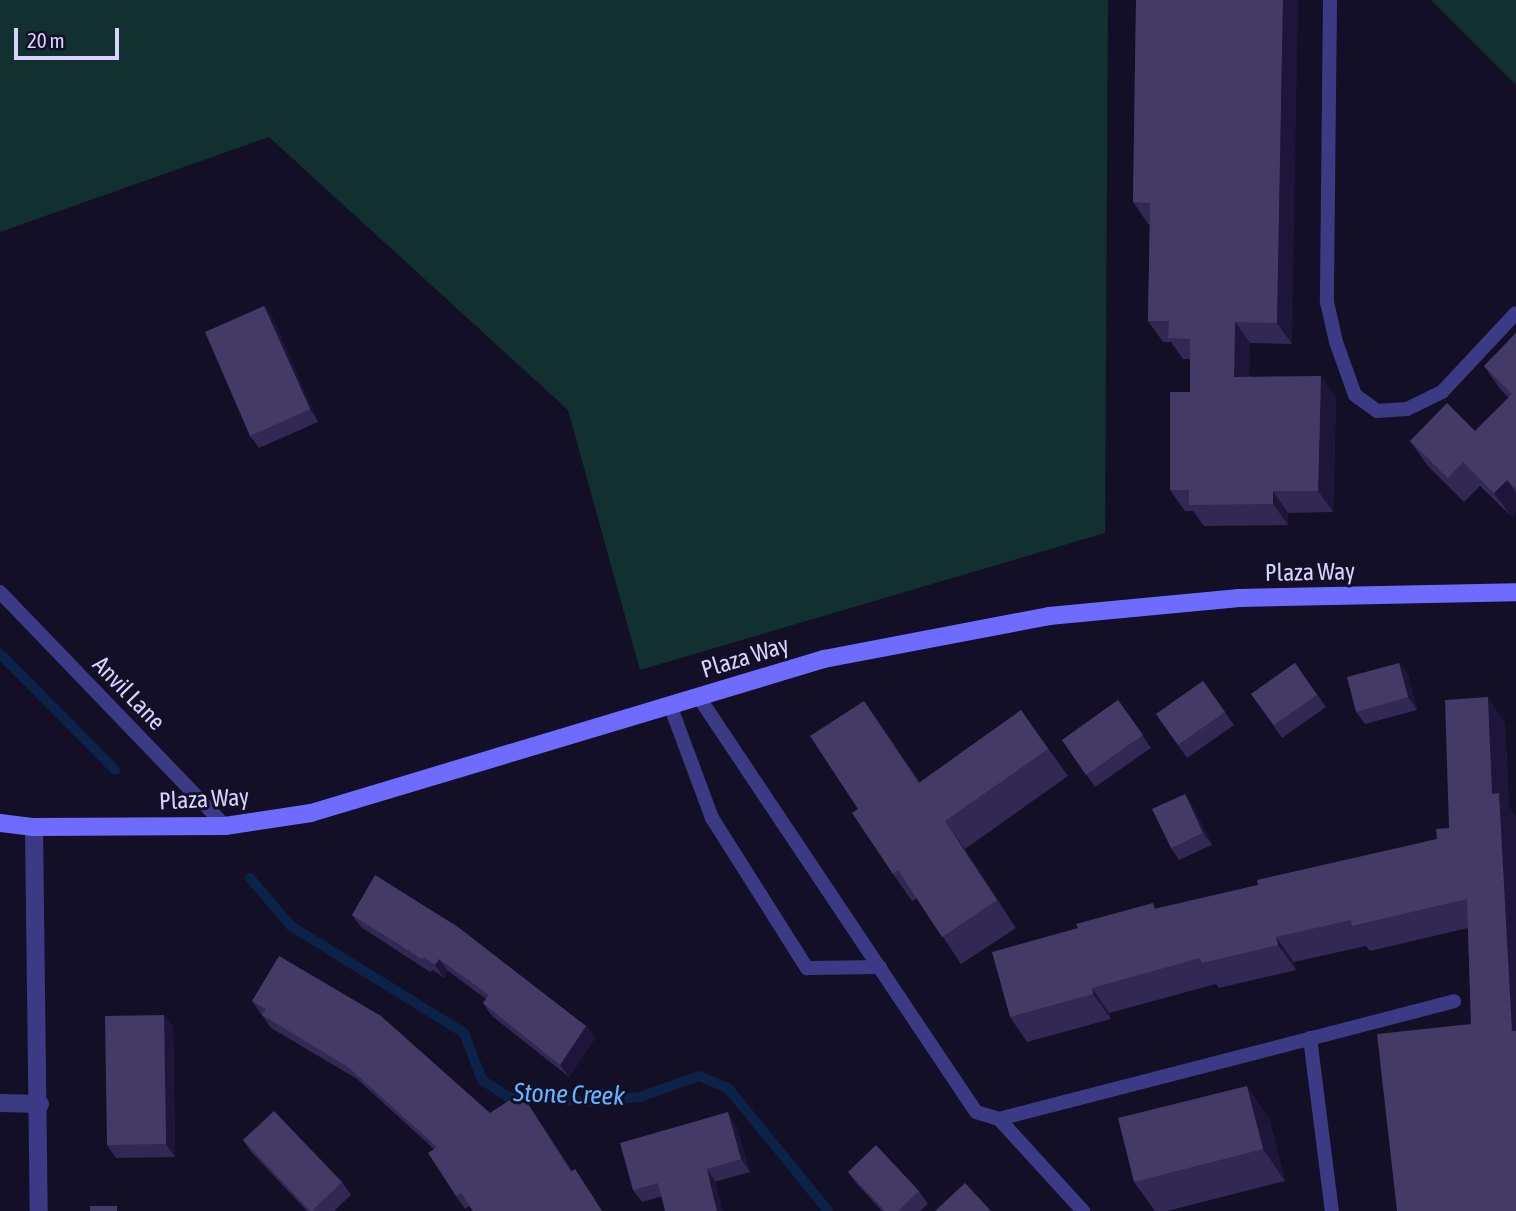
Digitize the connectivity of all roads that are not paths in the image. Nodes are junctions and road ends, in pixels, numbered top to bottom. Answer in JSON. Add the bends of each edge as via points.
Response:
{"nodes":[{"id":1,"x":1330,"y":0,"type":"edge"},
{"id":2,"x":1516,"y":313,"type":"edge"},
{"id":3,"x":0,"y":592,"type":"edge"},
{"id":4,"x":1516,"y":592,"type":"edge"},
{"id":5,"x":698,"y":696,"type":"junction"},
{"id":6,"x":670,"y":705,"type":"junction"},
{"id":7,"x":0,"y":822,"type":"edge"},
{"id":8,"x":225,"y":826,"type":"junction"},
{"id":9,"x":34,"y":827,"type":"junction"},
{"id":10,"x":880,"y":967,"type":"junction"},
{"id":11,"x":1454,"y":1000,"type":"dead end"},
{"id":12,"x":1310,"y":1038,"type":"junction"},
{"id":13,"x":0,"y":1104,"type":"edge"},
{"id":14,"x":40,"y":1104,"type":"junction"},
{"id":15,"x":999,"y":1119,"type":"junction"},
{"id":16,"x":39,"y":1211,"type":"edge"},
{"id":17,"x":1083,"y":1211,"type":"edge"},
{"id":18,"x":1332,"y":1211,"type":"edge"}],
"edges":[{"from":1,"to":2,"type":"lane","via":[[1327,302],[1355,395],[1377,411],[1406,409],[1442,392]]},
{"from":3,"to":8,"type":"lane","name":"Anvil Lane"},
{"from":4,"to":5,"type":"main road","name":"Plaza Way","via":[[1238,598],[1049,616],[824,659]]},
{"from":5,"to":6,"type":"main road","name":"Plaza Way"},
{"from":5,"to":10,"type":"lane"},
{"from":6,"to":8,"type":"main road","name":"Plaza Way","via":[[311,813]]},
{"from":6,"to":10,"type":"lane","via":[[712,818],[807,968]]},
{"from":7,"to":9,"type":"main road","name":"Plaza Way"},
{"from":8,"to":9,"type":"main road","name":"Plaza Way"},
{"from":9,"to":14,"type":"street"},
{"from":10,"to":15,"type":"lane","via":[[976,1112]]},
{"from":11,"to":12,"type":"lane"},
{"from":12,"to":15,"type":"lane"},
{"from":12,"to":18,"type":"lane"},
{"from":13,"to":14,"type":"street"},
{"from":14,"to":16,"type":"street"},
{"from":15,"to":17,"type":"lane"}]}
